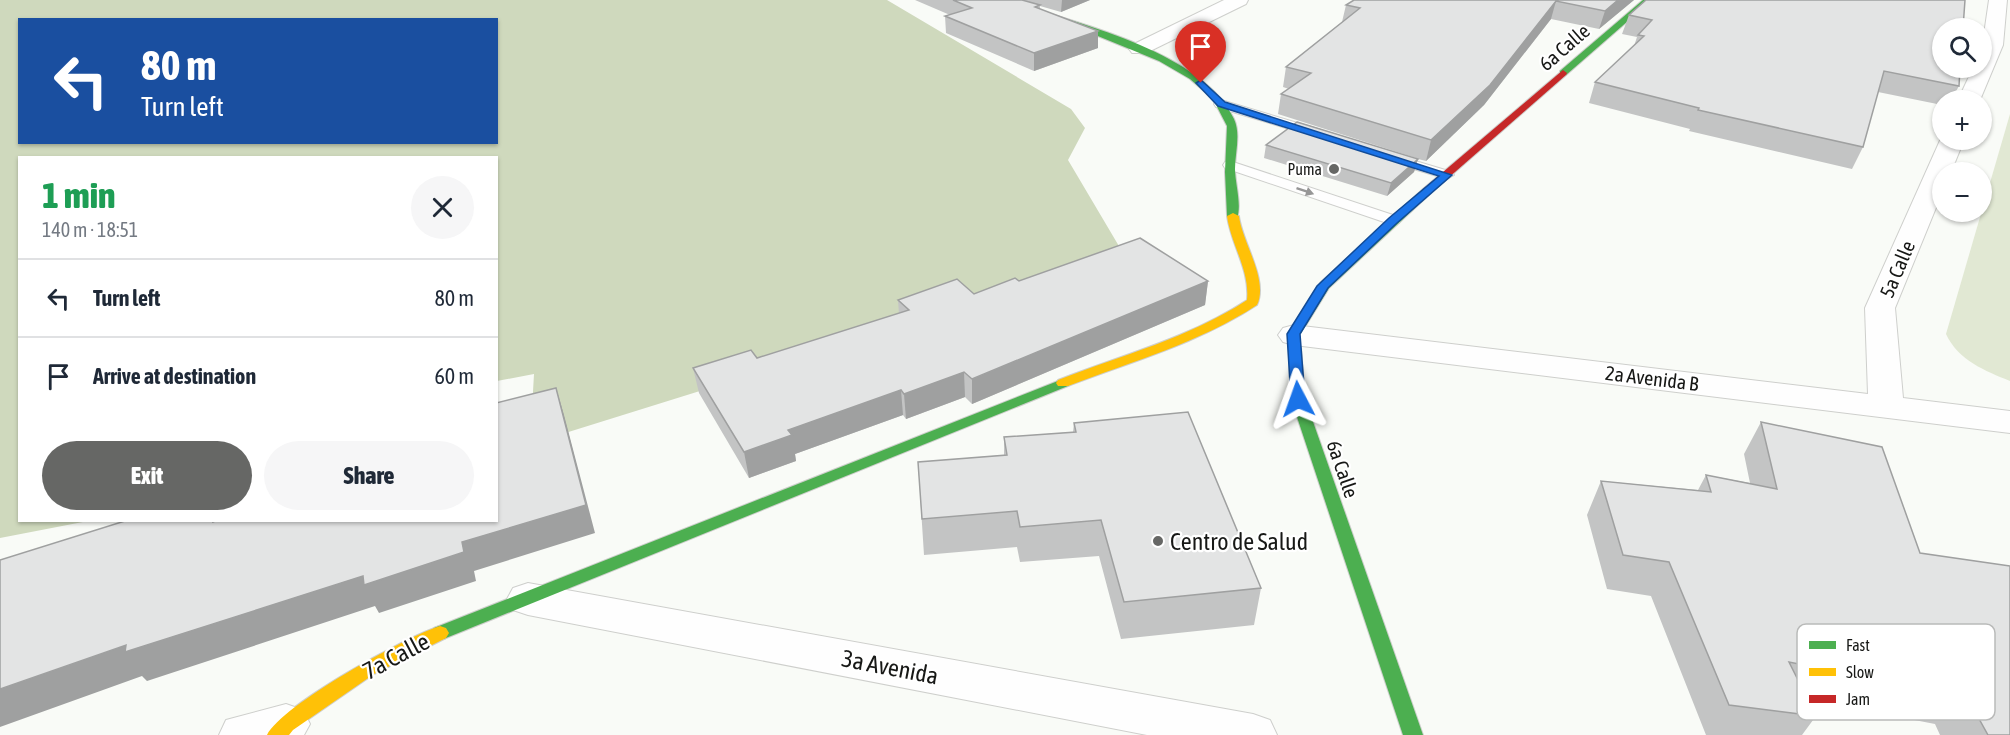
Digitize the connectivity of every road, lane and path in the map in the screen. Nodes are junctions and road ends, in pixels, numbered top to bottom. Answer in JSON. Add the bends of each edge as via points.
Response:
{"nodes":[{"id":1,"x":997,"y":0,"type":"edge"},
{"id":2,"x":1239,"y":0,"type":"edge"},
{"id":3,"x":1648,"y":0,"type":"edge"},
{"id":4,"x":1998,"y":0,"type":"edge"},
{"id":5,"x":2001,"y":48,"type":"edge"},
{"id":6,"x":1139,"y":49,"type":"junction"},
{"id":7,"x":1975,"y":90,"type":"edge"},
{"id":8,"x":1221,"y":104,"type":"junction"},
{"id":9,"x":1334,"y":139,"type":"edge"},
{"id":10,"x":1948,"y":150,"type":"edge"},
{"id":11,"x":1379,"y":154,"type":"edge"},
{"id":12,"x":1230,"y":165,"type":"junction"},
{"id":13,"x":1447,"y":175,"type":"junction"},
{"id":14,"x":1393,"y":220,"type":"junction"},
{"id":15,"x":1294,"y":334,"type":"junction"},
{"id":16,"x":1886,"y":407,"type":"junction"},
{"id":17,"x":2010,"y":422,"type":"edge"},
{"id":18,"x":528,"y":599,"type":"junction"},
{"id":19,"x":268,"y":731,"type":"edge"},
{"id":20,"x":1253,"y":735,"type":"edge"},
{"id":21,"x":1413,"y":735,"type":"edge"}],
"edges":[{"from":1,"to":6,"type":"street"},
{"from":2,"to":6,"type":"street"},
{"from":3,"to":13,"type":"street","name":"6a Calle"},
{"from":4,"to":5,"type":"street"},
{"from":5,"to":7,"type":"street"},
{"from":6,"to":8,"type":"street","via":[[1178,66]]},
{"from":8,"to":9,"type":"lane"},
{"from":8,"to":12,"type":"street","name":"7a Calle","via":[[1232,129]]},
{"from":10,"to":16,"type":"street","name":"5a Calle","via":[[1881,308]]},
{"from":11,"to":13,"type":"lane"},
{"from":12,"to":14,"type":"lane","one_way":true},
{"from":12,"to":18,"type":"street","name":"7a Calle","via":[[1233,224],[1256,286],[1252,302],[1232,317]]},
{"from":13,"to":14,"type":"street","name":"6a Calle"},
{"from":14,"to":15,"type":"street","name":"6a Calle","via":[[1324,286]]},
{"from":15,"to":16,"type":"street","name":"2a Avenida B"},
{"from":15,"to":21,"type":"street","name":"6a Calle","via":[[1298,399]]},
{"from":16,"to":17,"type":"street","name":"2a Avenida B"},
{"from":18,"to":19,"type":"street","name":"7a Calle","via":[[438,634],[368,669]]},
{"from":18,"to":20,"type":"street","name":"3a Avenida"}]}
